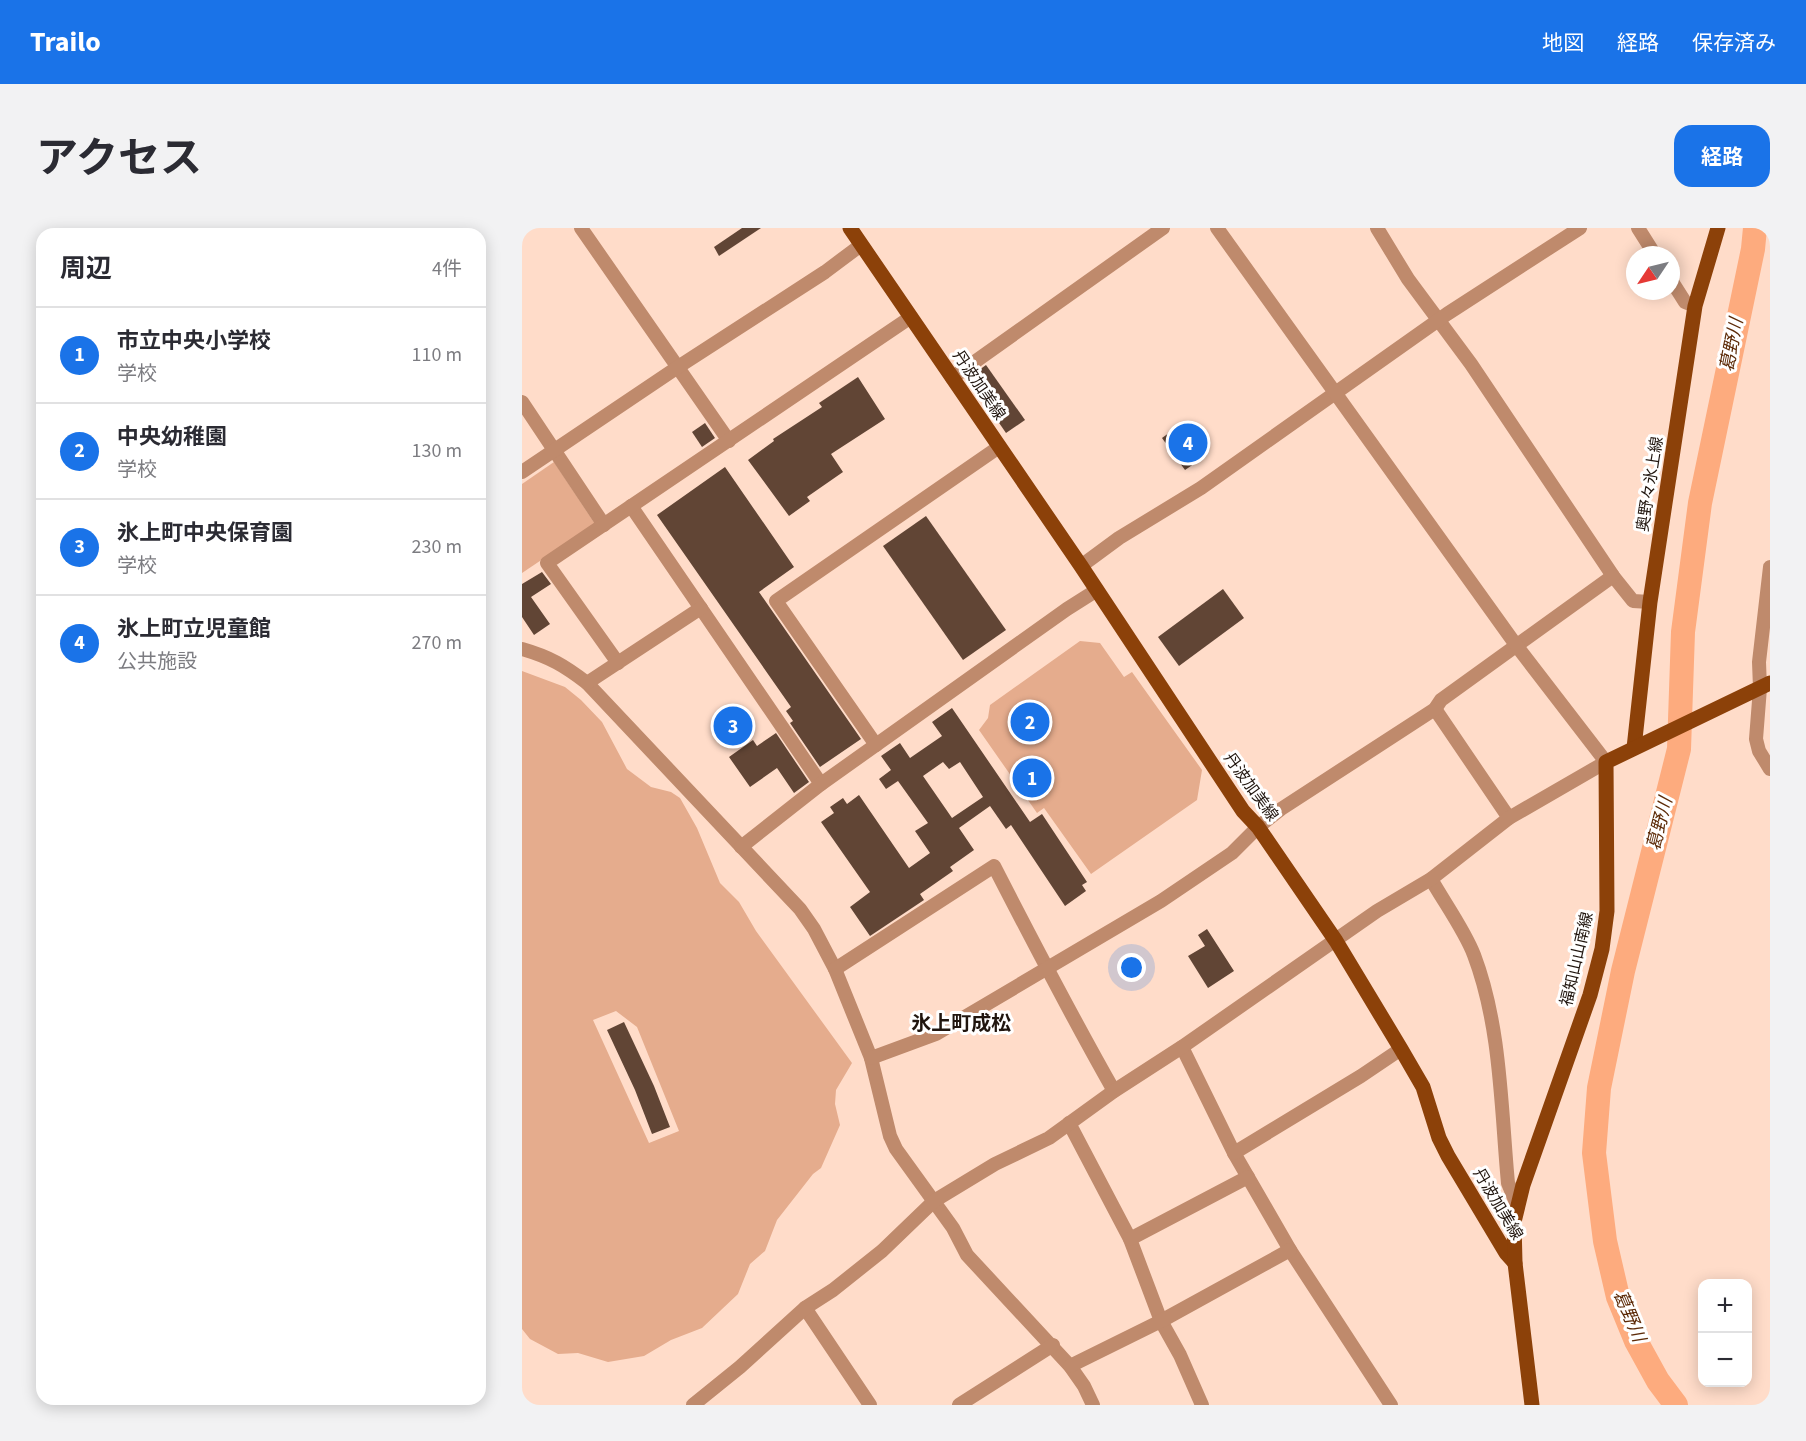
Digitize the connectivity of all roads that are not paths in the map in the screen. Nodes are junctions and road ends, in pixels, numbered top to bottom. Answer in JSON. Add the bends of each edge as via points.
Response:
{"nodes":[{"id":1,"x":581,"y":228,"type":"edge"},
{"id":2,"x":850,"y":228,"type":"edge"},
{"id":3,"x":1163,"y":228,"type":"edge"},
{"id":4,"x":1217,"y":228,"type":"edge"},
{"id":5,"x":1377,"y":228,"type":"edge"},
{"id":6,"x":1580,"y":228,"type":"edge"},
{"id":7,"x":1638,"y":228,"type":"edge"},
{"id":8,"x":1718,"y":228,"type":"edge"},
{"id":9,"x":861,"y":245,"type":"junction"},
{"id":10,"x":1649,"y":246,"type":"edge"},
{"id":11,"x":1680,"y":294,"type":"edge"},
{"id":12,"x":1695,"y":306,"type":"junction"},
{"id":13,"x":911,"y":317,"type":"junction"},
{"id":14,"x":1439,"y":320,"type":"junction"},
{"id":15,"x":678,"y":367,"type":"junction"},
{"id":16,"x":952,"y":378,"type":"junction"},
{"id":17,"x":1335,"y":394,"type":"junction"},
{"id":18,"x":522,"y":402,"type":"edge"},
{"id":19,"x":729,"y":441,"type":"junction"},
{"id":20,"x":999,"y":447,"type":"junction"},
{"id":21,"x":553,"y":451,"type":"junction"},
{"id":22,"x":522,"y":472,"type":"edge"},
{"id":23,"x":631,"y":506,"type":"junction"},
{"id":24,"x":604,"y":525,"type":"junction"},
{"id":25,"x":1081,"y":566,"type":"junction"},
{"id":26,"x":1770,"y":567,"type":"edge"},
{"id":27,"x":1613,"y":576,"type":"junction"},
{"id":28,"x":1097,"y":590,"type":"junction"},
{"id":29,"x":1650,"y":602,"type":"junction"},
{"id":30,"x":701,"y":608,"type":"junction"},
{"id":31,"x":1516,"y":645,"type":"junction"},
{"id":32,"x":522,"y":649,"type":"edge"},
{"id":33,"x":618,"y":663,"type":"junction"},
{"id":34,"x":587,"y":683,"type":"junction"},
{"id":35,"x":1761,"y":687,"type":"edge"},
{"id":36,"x":1434,"y":709,"type":"junction"},
{"id":37,"x":876,"y":745,"type":"junction"},
{"id":38,"x":1637,"y":747,"type":"junction"},
{"id":39,"x":1606,"y":762,"type":"junction"},
{"id":40,"x":1770,"y":769,"type":"edge"},
{"id":41,"x":821,"y":784,"type":"junction"},
{"id":42,"x":1509,"y":818,"type":"junction"},
{"id":43,"x":1258,"y":827,"type":"junction"},
{"id":44,"x":741,"y":847,"type":"junction"},
{"id":45,"x":1431,"y":879,"type":"junction"},
{"id":46,"x":1336,"y":941,"type":"junction"},
{"id":47,"x":835,"y":969,"type":"junction"},
{"id":48,"x":1049,"y":969,"type":"junction"},
{"id":49,"x":1182,"y":1047,"type":"junction"},
{"id":50,"x":1401,"y":1048,"type":"junction"},
{"id":51,"x":871,"y":1058,"type":"junction"},
{"id":52,"x":1114,"y":1091,"type":"junction"},
{"id":53,"x":1069,"y":1124,"type":"junction"},
{"id":54,"x":1234,"y":1153,"type":"junction"},
{"id":55,"x":1248,"y":1176,"type":"junction"},
{"id":56,"x":934,"y":1201,"type":"junction"},
{"id":57,"x":1516,"y":1209,"type":"junction"},
{"id":58,"x":1484,"y":1216,"type":"junction"},
{"id":59,"x":1130,"y":1239,"type":"junction"},
{"id":60,"x":1290,"y":1250,"type":"junction"},
{"id":61,"x":1515,"y":1263,"type":"junction"},
{"id":62,"x":805,"y":1308,"type":"junction"},
{"id":63,"x":1161,"y":1321,"type":"junction"},
{"id":64,"x":1053,"y":1346,"type":"junction"},
{"id":65,"x":1070,"y":1366,"type":"junction"},
{"id":66,"x":693,"y":1405,"type":"edge"},
{"id":67,"x":870,"y":1405,"type":"edge"},
{"id":68,"x":959,"y":1405,"type":"edge"},
{"id":69,"x":1093,"y":1405,"type":"edge"},
{"id":70,"x":1202,"y":1405,"type":"edge"},
{"id":71,"x":1390,"y":1405,"type":"edge"},
{"id":72,"x":1532,"y":1405,"type":"edge"}],
"edges":[{"from":1,"to":15,"type":"street"},
{"from":2,"to":9,"type":"main road","name":"丹波加美線"},
{"from":3,"to":16,"type":"street"},
{"from":4,"to":17,"type":"street"},
{"from":5,"to":14,"type":"street"},
{"from":6,"to":14,"type":"street"},
{"from":7,"to":10,"type":"street"},
{"from":8,"to":12,"type":"main road","name":"奥野々氷上線"},
{"from":9,"to":13,"type":"main road","name":"丹波加美線"},
{"from":9,"to":15,"type":"street"},
{"from":11,"to":12,"type":"street","via":[[1685,302]]},
{"from":12,"to":29,"type":"main road","name":"奥野々氷上線"},
{"from":13,"to":16,"type":"main road","name":"丹波加美線"},
{"from":13,"to":19,"type":"street"},
{"from":14,"to":17,"type":"street"},
{"from":14,"to":27,"type":"street"},
{"from":15,"to":19,"type":"street"},
{"from":15,"to":21,"type":"street"},
{"from":16,"to":20,"type":"main road","name":"丹波加美線"},
{"from":17,"to":25,"type":"street"},
{"from":17,"to":31,"type":"street"},
{"from":18,"to":21,"type":"street"},
{"from":19,"to":23,"type":"street"},
{"from":20,"to":25,"type":"main road","name":"丹波加美線"},
{"from":20,"to":37,"type":"street","via":[[776,601]]},
{"from":21,"to":22,"type":"street"},
{"from":21,"to":24,"type":"street"},
{"from":23,"to":24,"type":"street"},
{"from":23,"to":30,"type":"street"},
{"from":24,"to":33,"type":"street","via":[[547,563]]},
{"from":25,"to":28,"type":"main road","name":"丹波加美線"},
{"from":26,"to":35,"type":"street","via":[[1759,662]]},
{"from":27,"to":29,"type":"street","via":[[1633,601]]},
{"from":27,"to":31,"type":"street"},
{"from":28,"to":37,"type":"street"},
{"from":28,"to":43,"type":"main road","name":"丹波加美線"},
{"from":29,"to":38,"type":"main road","name":"奥野々氷上線"},
{"from":30,"to":33,"type":"street"},
{"from":30,"to":41,"type":"street"},
{"from":31,"to":36,"type":"street"},
{"from":31,"to":39,"type":"street"},
{"from":32,"to":34,"type":"street","via":[[545,655]]},
{"from":33,"to":34,"type":"street"},
{"from":34,"to":44,"type":"street"},
{"from":35,"to":38,"type":"main road"},
{"from":35,"to":40,"type":"street","via":[[1756,738]]},
{"from":36,"to":42,"type":"street"},
{"from":36,"to":43,"type":"street"},
{"from":37,"to":41,"type":"street"},
{"from":38,"to":39,"type":"main road"},
{"from":39,"to":42,"type":"street"},
{"from":39,"to":57,"type":"main road","name":"福知山山南線","via":[[1607,911],[1602,949],[1590,995]]},
{"from":41,"to":44,"type":"street"},
{"from":42,"to":45,"type":"street"},
{"from":43,"to":46,"type":"main road","name":"丹波加美線"},
{"from":43,"to":48,"type":"street","via":[[1232,853]]},
{"from":44,"to":47,"type":"street","via":[[800,909]]},
{"from":45,"to":46,"type":"street"},
{"from":45,"to":57,"type":"street","via":[[1473,953],[1487,994],[1508,1183]]},
{"from":46,"to":49,"type":"street"},
{"from":46,"to":50,"type":"main road","name":"丹波加美線"},
{"from":47,"to":48,"type":"street","via":[[994,866]]},
{"from":47,"to":51,"type":"street"},
{"from":48,"to":51,"type":"street","via":[[936,1034]]},
{"from":48,"to":52,"type":"street"},
{"from":49,"to":52,"type":"street"},
{"from":49,"to":54,"type":"street"},
{"from":50,"to":54,"type":"street"},
{"from":50,"to":58,"type":"main road","name":"丹波加美線","via":[[1423,1088],[1439,1138]]},
{"from":51,"to":56,"type":"street","via":[[893,1142]]},
{"from":52,"to":53,"type":"street"},
{"from":53,"to":56,"type":"street"},
{"from":53,"to":59,"type":"street"},
{"from":54,"to":55,"type":"street"},
{"from":55,"to":59,"type":"street"},
{"from":55,"to":60,"type":"street"},
{"from":56,"to":62,"type":"street","via":[[882,1251]]},
{"from":56,"to":64,"type":"street","via":[[967,1255]]},
{"from":57,"to":58,"type":"main road","via":[[1500,1222],[1493,1223]]},
{"from":57,"to":61,"type":"main road","name":"福知山山南線"},
{"from":58,"to":61,"type":"main road","name":"丹波加美線"},
{"from":59,"to":63,"type":"street"},
{"from":60,"to":63,"type":"street"},
{"from":60,"to":71,"type":"street"},
{"from":61,"to":72,"type":"main road","name":"丹波加美線"},
{"from":62,"to":66,"type":"street"},
{"from":62,"to":67,"type":"street"},
{"from":63,"to":65,"type":"street"},
{"from":63,"to":70,"type":"street"},
{"from":64,"to":65,"type":"street"},
{"from":64,"to":68,"type":"street"},
{"from":65,"to":69,"type":"street"}]}
